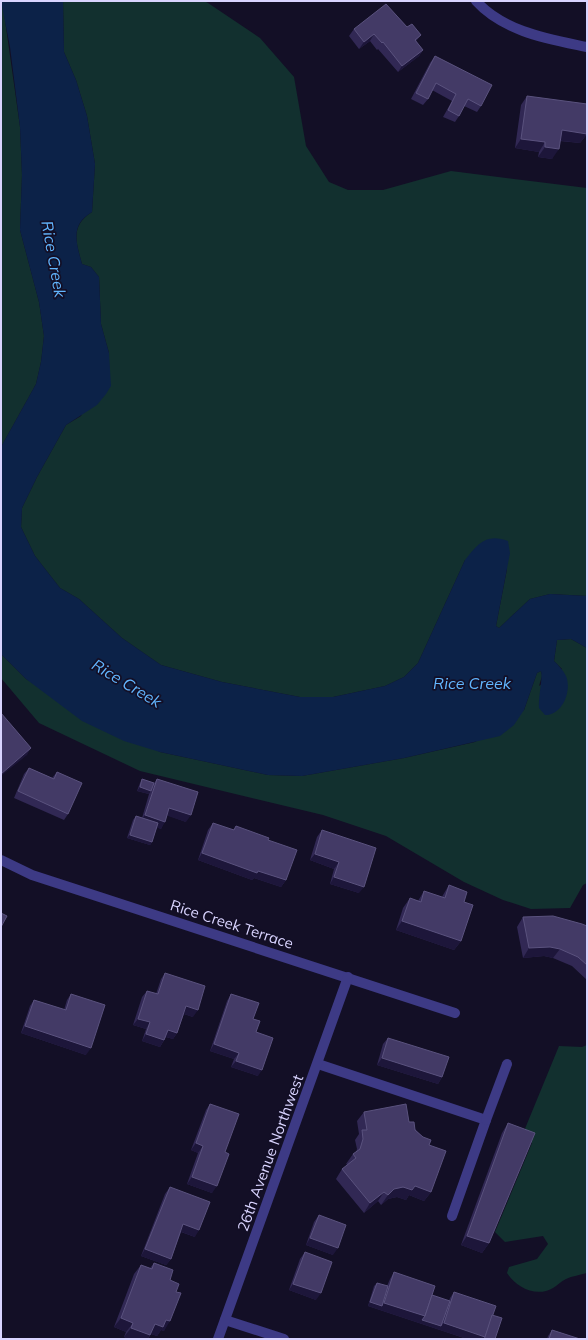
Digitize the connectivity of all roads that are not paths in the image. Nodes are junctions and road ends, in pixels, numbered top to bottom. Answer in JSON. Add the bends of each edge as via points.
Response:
{"nodes":[{"id":1,"x":476,"y":1,"type":"edge"},
{"id":2,"x":587,"y":47,"type":"edge"},
{"id":3,"x":1,"y":860,"type":"edge"},
{"id":4,"x":348,"y":977,"type":"junction"},
{"id":5,"x":455,"y":1013,"type":"dead end"},
{"id":6,"x":318,"y":1064,"type":"junction"},
{"id":7,"x":506,"y":1064,"type":"dead end"},
{"id":8,"x":486,"y":1120,"type":"junction"},
{"id":9,"x":452,"y":1216,"type":"dead end"},
{"id":10,"x":225,"y":1320,"type":"junction"},
{"id":11,"x":218,"y":1339,"type":"edge"},
{"id":12,"x":284,"y":1339,"type":"edge"}],
"edges":[{"from":1,"to":2,"type":"street","via":[[484,9],[521,30]]},
{"from":3,"to":4,"type":"street","name":"Rice Creek Terrace","via":[[32,875]]},
{"from":4,"to":5,"type":"street","name":"Rice Creek Terrace"},
{"from":4,"to":6,"type":"street","name":"26th Avenue Northwest"},
{"from":6,"to":8,"type":"street"},
{"from":6,"to":10,"type":"street","name":"26th Avenue Northwest"},
{"from":7,"to":8,"type":"street"},
{"from":8,"to":9,"type":"street"},
{"from":10,"to":11,"type":"street","name":"26th Avenue Northwest"},
{"from":10,"to":12,"type":"street"}]}
